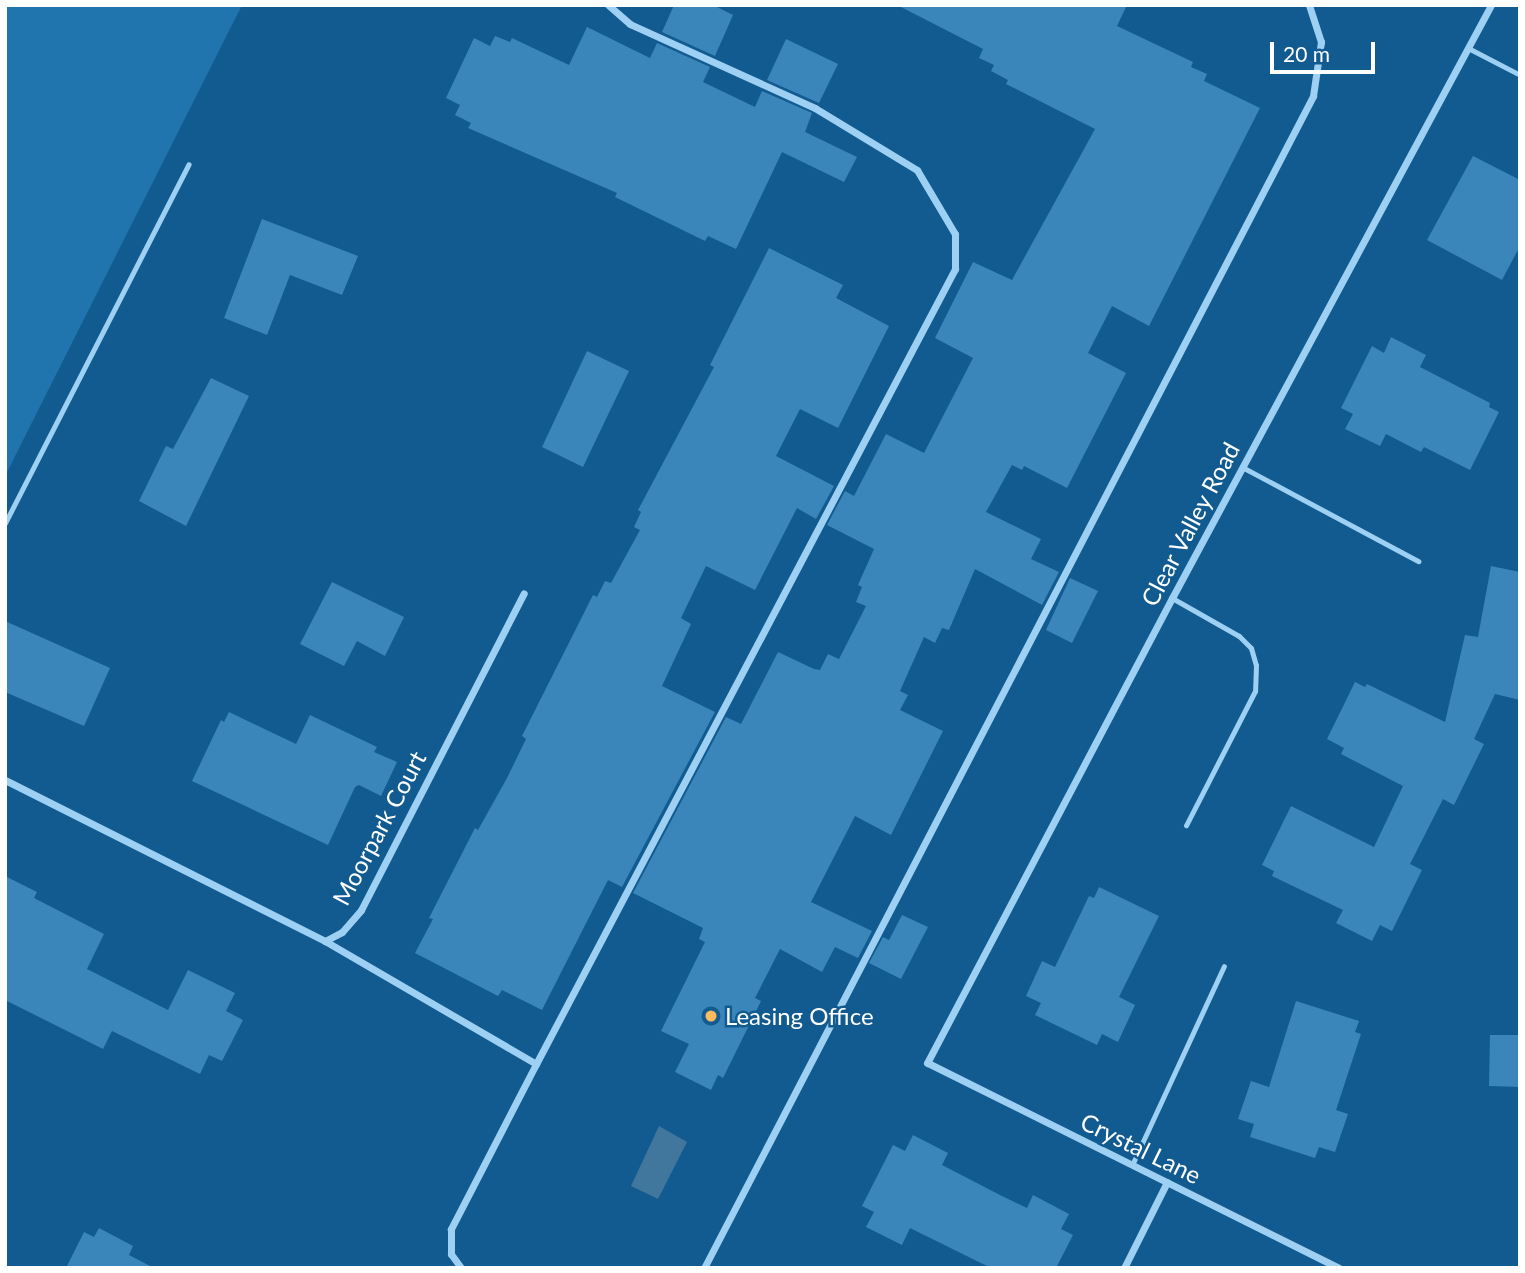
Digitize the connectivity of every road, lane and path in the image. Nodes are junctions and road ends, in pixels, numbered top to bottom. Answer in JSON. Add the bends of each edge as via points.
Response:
{"nodes":[{"id":1,"x":608,"y":5,"type":"edge"},
{"id":2,"x":1309,"y":5,"type":"edge"},
{"id":3,"x":1491,"y":5,"type":"edge"},
{"id":4,"x":1468,"y":48,"type":"junction"},
{"id":5,"x":1520,"y":75,"type":"edge"},
{"id":6,"x":189,"y":164,"type":"dead end"},
{"id":7,"x":1242,"y":467,"type":"junction"},
{"id":8,"x":5,"y":523,"type":"edge"},
{"id":9,"x":1418,"y":561,"type":"dead end"},
{"id":10,"x":524,"y":593,"type":"dead end"},
{"id":11,"x":1172,"y":598,"type":"junction"},
{"id":12,"x":5,"y":780,"type":"edge"},
{"id":13,"x":1186,"y":825,"type":"dead end"},
{"id":14,"x":325,"y":941,"type":"junction"},
{"id":15,"x":1224,"y":966,"type":"dead end"},
{"id":16,"x":927,"y":1063,"type":"joint"},
{"id":17,"x":536,"y":1064,"type":"junction"},
{"id":18,"x":1132,"y":1165,"type":"junction"},
{"id":19,"x":1167,"y":1182,"type":"junction"},
{"id":20,"x":461,"y":1268,"type":"edge"},
{"id":21,"x":704,"y":1268,"type":"edge"},
{"id":22,"x":1124,"y":1268,"type":"edge"},
{"id":23,"x":1339,"y":1268,"type":"edge"}],
"edges":[{"from":1,"to":17,"type":"street","via":[[630,24],[815,108],[917,170],[955,234],[955,269]]},
{"from":2,"to":21,"type":"street","via":[[1321,42],[1314,96]]},
{"from":3,"to":4,"type":"street","name":"Clear Valley Road"},
{"from":4,"to":5,"type":"lane"},
{"from":4,"to":7,"type":"street","name":"Clear Valley Road"},
{"from":6,"to":8,"type":"lane"},
{"from":7,"to":9,"type":"lane"},
{"from":7,"to":11,"type":"street","name":"Clear Valley Road"},
{"from":10,"to":14,"type":"street","name":"Moorpark Court","via":[[362,910],[342,932]]},
{"from":11,"to":13,"type":"lane","via":[[1239,636],[1251,648],[1256,665],[1255,691]]},
{"from":11,"to":16,"type":"street","name":"Clear Valley Road"},
{"from":12,"to":14,"type":"street"},
{"from":14,"to":17,"type":"street"},
{"from":15,"to":18,"type":"lane"},
{"from":16,"to":18,"type":"street","name":"Crystal Lane"},
{"from":17,"to":20,"type":"street","via":[[451,1229],[451,1254]]},
{"from":18,"to":19,"type":"street","name":"Crystal Lane"},
{"from":19,"to":22,"type":"street"},
{"from":19,"to":23,"type":"street","name":"Crystal Lane"}]}
